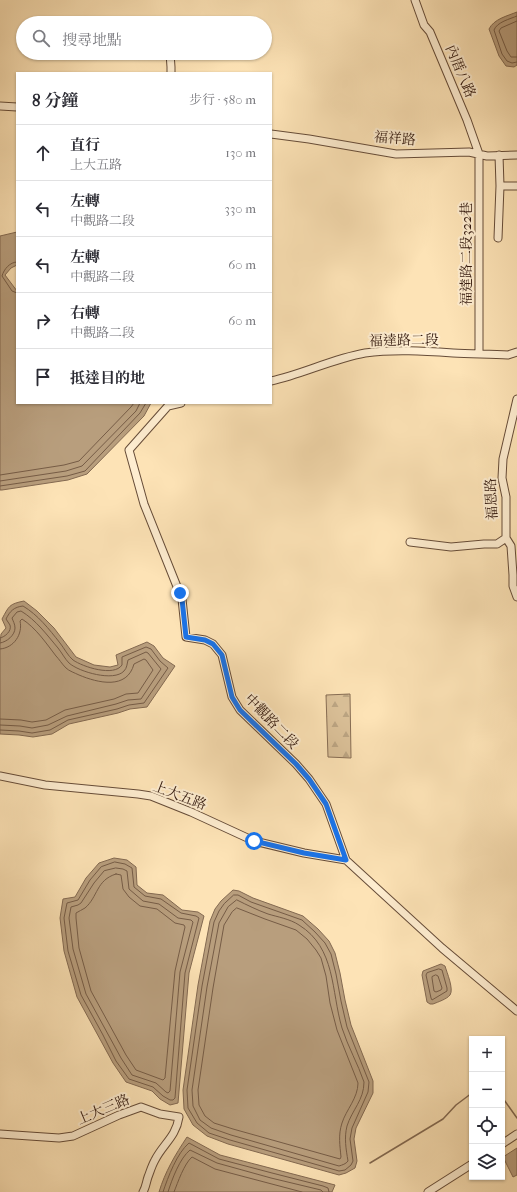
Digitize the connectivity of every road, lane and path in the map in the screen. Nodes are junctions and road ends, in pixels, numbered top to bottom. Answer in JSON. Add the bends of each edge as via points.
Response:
{"nodes":[{"id":1,"x":415,"y":0,"type":"edge"},
{"id":2,"x":170,"y":60,"type":"edge"},
{"id":3,"x":171,"y":72,"type":"edge"},
{"id":4,"x":0,"y":106,"type":"edge"},
{"id":5,"x":16,"y":107,"type":"edge"},
{"id":6,"x":272,"y":134,"type":"edge"},
{"id":7,"x":479,"y":154,"type":"junction"},
{"id":8,"x":499,"y":155,"type":"junction"},
{"id":9,"x":517,"y":155,"type":"edge"},
{"id":10,"x":500,"y":186,"type":"junction"},
{"id":11,"x":517,"y":186,"type":"edge"},
{"id":12,"x":498,"y":238,"type":"dead end"},
{"id":13,"x":517,"y":352,"type":"edge"},
{"id":14,"x":479,"y":354,"type":"junction"},
{"id":15,"x":272,"y":382,"type":"edge"},
{"id":16,"x":517,"y":399,"type":"edge"},
{"id":17,"x":177,"y":404,"type":"edge"},
{"id":18,"x":515,"y":418,"type":"edge"},
{"id":19,"x":506,"y":538,"type":"junction"},
{"id":20,"x":410,"y":542,"type":"dead end"},
{"id":21,"x":517,"y":597,"type":"edge"},
{"id":22,"x":0,"y":776,"type":"edge"},
{"id":23,"x":346,"y":860,"type":"junction"},
{"id":24,"x":517,"y":1012,"type":"edge"},
{"id":25,"x":0,"y":1134,"type":"edge"},
{"id":26,"x":517,"y":1134,"type":"edge"},
{"id":27,"x":505,"y":1142,"type":"edge"},
{"id":28,"x":469,"y":1166,"type":"edge"},
{"id":29,"x":436,"y":1190,"type":"edge"},
{"id":30,"x":143,"y":1192,"type":"edge"},
{"id":31,"x":428,"y":1192,"type":"edge"}],
"edges":[{"from":1,"to":7,"type":"street","name":"內厝八路"},
{"from":2,"to":3,"type":"street"},
{"from":4,"to":5,"type":"street"},
{"from":6,"to":7,"type":"street","name":"福祥路","via":[[309,138],[396,154]]},
{"from":7,"to":8,"type":"street","name":"福祥路"},
{"from":7,"to":14,"type":"street","name":"福達路二段322巷"},
{"from":8,"to":9,"type":"street","name":"福祥路"},
{"from":8,"to":10,"type":"street"},
{"from":10,"to":11,"type":"street"},
{"from":10,"to":12,"type":"street"},
{"from":13,"to":14,"type":"street","name":"福達路二段","via":[[508,355]]},
{"from":14,"to":15,"type":"street","name":"福達路二段","via":[[413,351],[365,353]]},
{"from":16,"to":18,"type":"street","name":"福恩路"},
{"from":17,"to":23,"type":"street","name":"中觀路二段","via":[[168,406],[129,450],[144,504],[182,599],[186,637],[205,640],[213,644],[222,655],[232,697],[240,710],[309,779],[326,804]]},
{"from":18,"to":19,"type":"street","name":"福恩路","via":[[503,459]]},
{"from":19,"to":20,"type":"street","via":[[497,544],[451,547]]},
{"from":19,"to":21,"type":"street","name":"福恩路","via":[[511,546],[513,586]]},
{"from":22,"to":23,"type":"street","name":"上大五路","via":[[45,784],[151,796],[254,841]]},
{"from":23,"to":24,"type":"street","name":"中觀路二段"},
{"from":25,"to":30,"type":"street","name":"上大三路","via":[[59,1138],[73,1136],[141,1107],[179,1117],[172,1137],[155,1160]]},
{"from":26,"to":27,"type":"street"},
{"from":28,"to":29,"type":"street"},
{"from":29,"to":31,"type":"street"}]}
